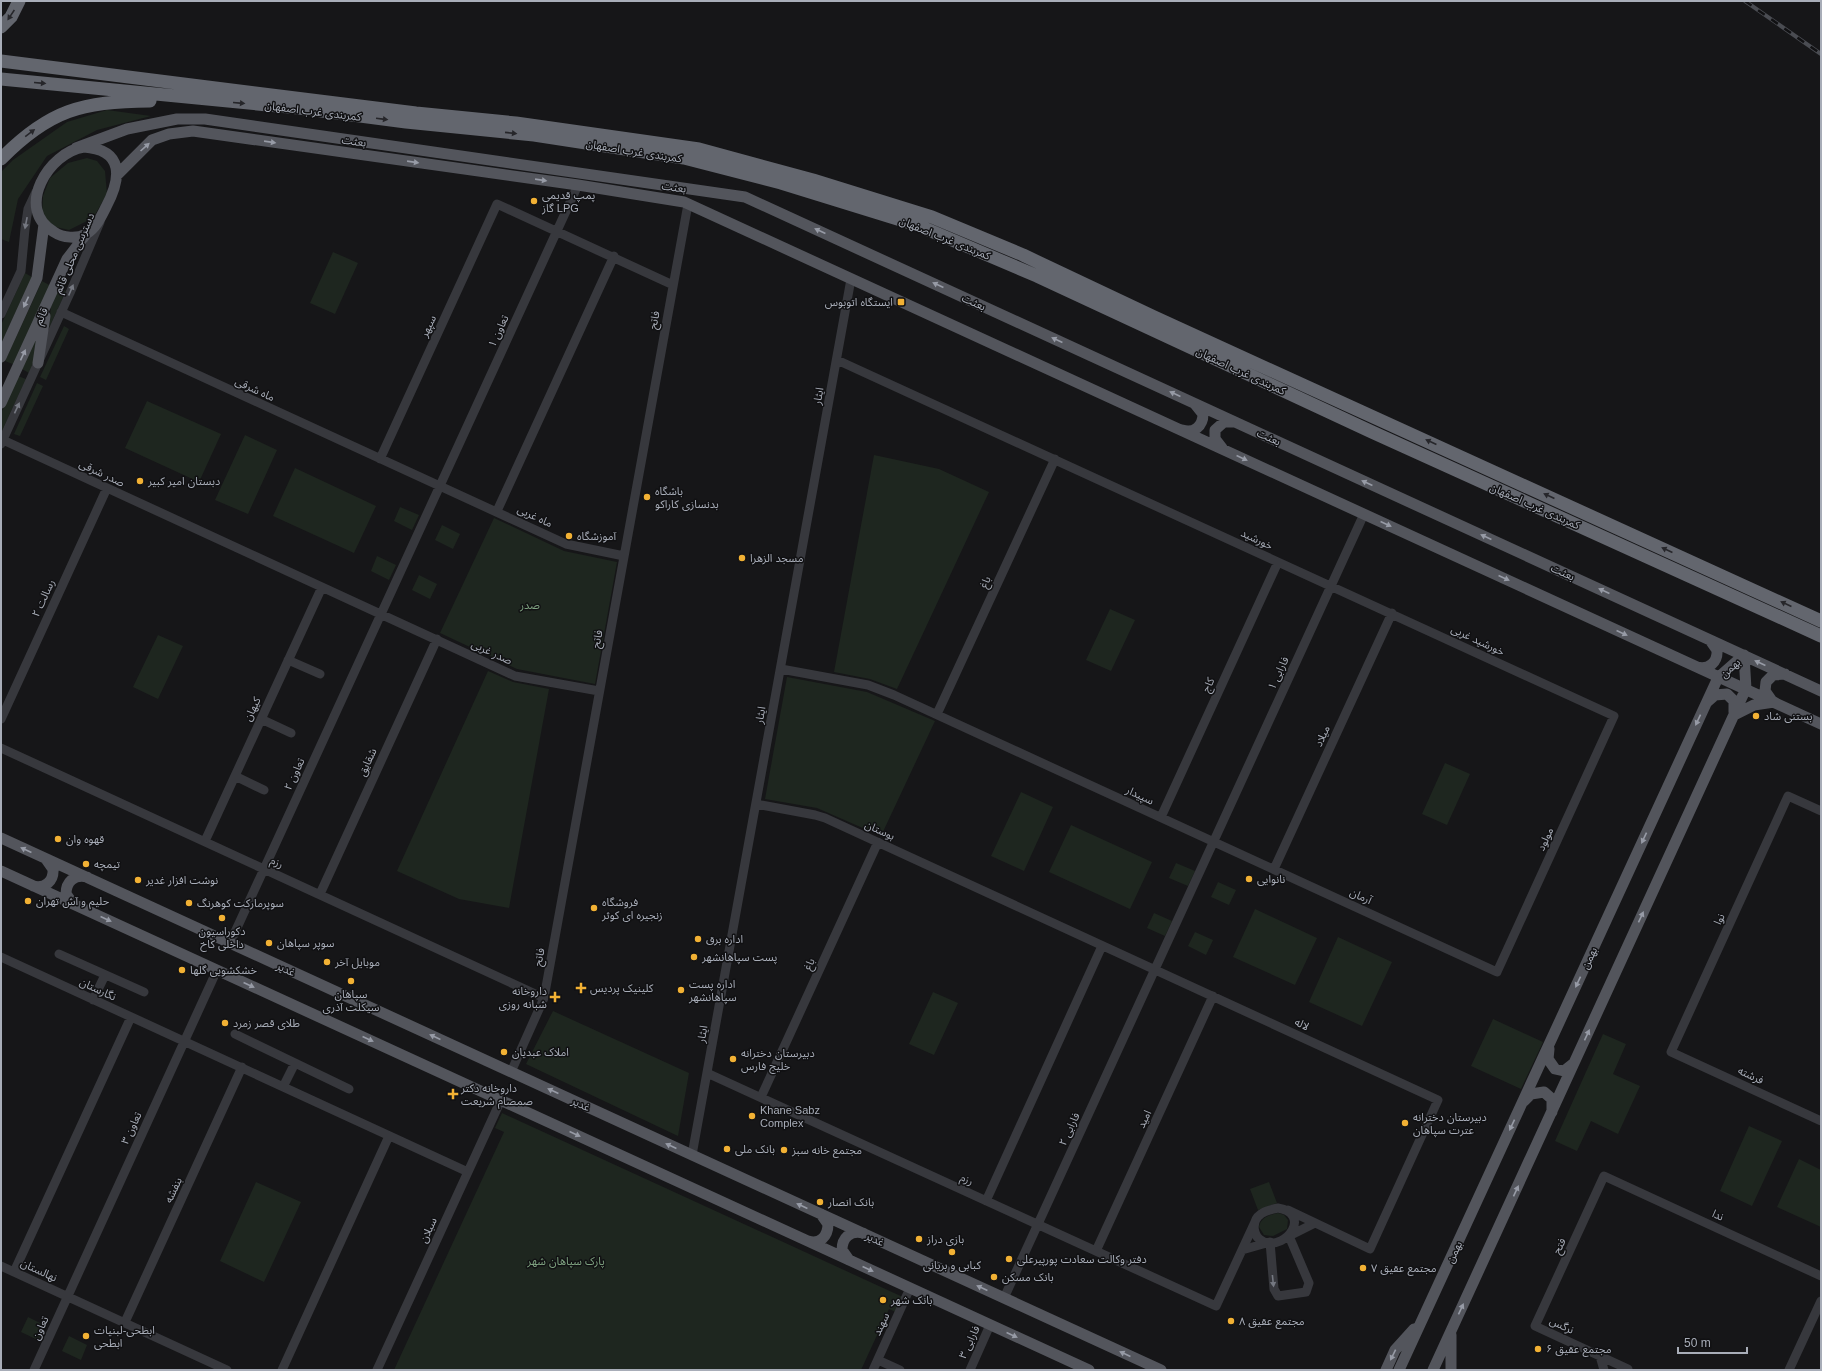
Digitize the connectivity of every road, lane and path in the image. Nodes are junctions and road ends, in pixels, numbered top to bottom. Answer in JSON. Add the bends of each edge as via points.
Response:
{"nodes":[{"id":1,"x":19,"y":1,"type":"edge"},
{"id":2,"x":1,"y":27,"type":"edge"},
{"id":3,"x":1,"y":61,"type":"edge"},
{"id":4,"x":1,"y":79,"type":"edge"},
{"id":5,"x":217,"y":101,"type":"junction"},
{"id":6,"x":76,"y":148,"type":"junction"},
{"id":7,"x":1,"y":159,"type":"edge"},
{"id":8,"x":117,"y":175,"type":"junction"},
{"id":9,"x":578,"y":185,"type":"junction"},
{"id":10,"x":39,"y":187,"type":"junction"},
{"id":11,"x":108,"y":202,"type":"junction"},
{"id":12,"x":688,"y":204,"type":"junction"},
{"id":13,"x":44,"y":224,"type":"junction"},
{"id":14,"x":557,"y":231,"type":"junction"},
{"id":15,"x":87,"y":234,"type":"junction"},
{"id":16,"x":614,"y":256,"type":"junction"},
{"id":17,"x":851,"y":279,"type":"junction"},
{"id":18,"x":673,"y":285,"type":"junction"},
{"id":19,"x":47,"y":302,"type":"junction"},
{"id":20,"x":62,"y":312,"type":"junction"},
{"id":21,"x":1,"y":314,"type":"edge"},
{"id":22,"x":1,"y":357,"type":"edge"},
{"id":23,"x":837,"y":360,"type":"junction"},
{"id":24,"x":38,"y":363,"type":"junction"},
{"id":25,"x":1,"y":403,"type":"edge"},
{"id":26,"x":1194,"y":403,"type":"junction"},
{"id":27,"x":1236,"y":422,"type":"junction"},
{"id":28,"x":1182,"y":430,"type":"junction"},
{"id":29,"x":2,"y":442,"type":"edge"},
{"id":30,"x":1223,"y":449,"type":"junction"},
{"id":31,"x":380,"y":459,"type":"junction"},
{"id":32,"x":1055,"y":459,"type":"junction"},
{"id":33,"x":439,"y":486,"type":"junction"},
{"id":34,"x":107,"y":488,"type":"junction"},
{"id":35,"x":497,"y":512,"type":"junction"},
{"id":36,"x":1364,"y":514,"type":"junction"},
{"id":37,"x":624,"y":556,"type":"junction"},
{"id":38,"x":1278,"y":562,"type":"junction"},
{"id":39,"x":322,"y":586,"type":"junction"},
{"id":40,"x":1331,"y":586,"type":"junction"},
{"id":41,"x":1392,"y":613,"type":"junction"},
{"id":42,"x":381,"y":614,"type":"junction"},
{"id":43,"x":1821,"y":620,"type":"edge"},
{"id":44,"x":1821,"y":636,"type":"edge"},
{"id":45,"x":437,"y":639,"type":"junction"},
{"id":46,"x":1709,"y":639,"type":"junction"},
{"id":47,"x":1744,"y":655,"type":"junction"},
{"id":48,"x":288,"y":660,"type":"junction"},
{"id":49,"x":1696,"y":667,"type":"junction"},
{"id":50,"x":781,"y":669,"type":"junction"},
{"id":51,"x":320,"y":674,"type":"dead end"},
{"id":52,"x":1786,"y":675,"type":"junction"},
{"id":53,"x":1718,"y":677,"type":"junction"},
{"id":54,"x":1746,"y":689,"type":"junction"},
{"id":55,"x":599,"y":691,"type":"junction"},
{"id":56,"x":1821,"y":691,"type":"edge"},
{"id":57,"x":1774,"y":702,"type":"junction"},
{"id":58,"x":1706,"y":703,"type":"junction"},
{"id":59,"x":937,"y":714,"type":"junction"},
{"id":60,"x":1734,"y":714,"type":"junction"},
{"id":61,"x":1614,"y":716,"type":"joint"},
{"id":62,"x":1,"y":719,"type":"edge"},
{"id":63,"x":261,"y":719,"type":"junction"},
{"id":64,"x":1821,"y":724,"type":"edge"},
{"id":65,"x":291,"y":732,"type":"dead end"},
{"id":66,"x":1,"y":748,"type":"edge"},
{"id":67,"x":235,"y":776,"type":"junction"},
{"id":68,"x":264,"y":790,"type":"dead end"},
{"id":69,"x":756,"y":804,"type":"junction"},
{"id":70,"x":1821,"y":811,"type":"edge"},
{"id":71,"x":1161,"y":818,"type":"junction"},
{"id":72,"x":1,"y":838,"type":"edge"},
{"id":73,"x":205,"y":841,"type":"junction"},
{"id":74,"x":878,"y":842,"type":"junction"},
{"id":75,"x":1214,"y":842,"type":"junction"},
{"id":76,"x":45,"y":858,"type":"junction"},
{"id":77,"x":264,"y":869,"type":"junction"},
{"id":78,"x":1274,"y":869,"type":"junction"},
{"id":79,"x":1,"y":871,"type":"edge"},
{"id":80,"x":87,"y":878,"type":"junction"},
{"id":81,"x":32,"y":886,"type":"junction"},
{"id":82,"x":320,"y":894,"type":"junction"},
{"id":83,"x":75,"y":905,"type":"junction"},
{"id":84,"x":230,"y":943,"type":"junction"},
{"id":85,"x":1102,"y":946,"type":"junction"},
{"id":86,"x":59,"y":954,"type":"dead end"},
{"id":87,"x":1,"y":958,"type":"edge"},
{"id":88,"x":217,"y":970,"type":"junction"},
{"id":89,"x":1155,"y":970,"type":"junction"},
{"id":90,"x":1497,"y":972,"type":"joint"},
{"id":91,"x":105,"y":975,"type":"junction"},
{"id":92,"x":144,"y":992,"type":"dead end"},
{"id":93,"x":1213,"y":996,"type":"junction"},
{"id":94,"x":544,"y":998,"type":"junction"},
{"id":95,"x":93,"y":1000,"type":"junction"},
{"id":96,"x":131,"y":1017,"type":"junction"},
{"id":97,"x":235,"y":1034,"type":"dead end"},
{"id":98,"x":184,"y":1042,"type":"junction"},
{"id":99,"x":1549,"y":1047,"type":"junction"},
{"id":100,"x":1671,"y":1052,"type":"joint"},
{"id":101,"x":1575,"y":1062,"type":"junction"},
{"id":102,"x":295,"y":1063,"type":"junction"},
{"id":103,"x":242,"y":1067,"type":"junction"},
{"id":104,"x":511,"y":1072,"type":"junction"},
{"id":105,"x":707,"y":1073,"type":"junction"},
{"id":106,"x":283,"y":1087,"type":"junction"},
{"id":107,"x":349,"y":1089,"type":"dead end"},
{"id":108,"x":761,"y":1096,"type":"junction"},
{"id":109,"x":501,"y":1100,"type":"junction"},
{"id":110,"x":1523,"y":1101,"type":"junction"},
{"id":111,"x":1552,"y":1112,"type":"junction"},
{"id":112,"x":1821,"y":1121,"type":"edge"},
{"id":113,"x":389,"y":1136,"type":"junction"},
{"id":114,"x":692,"y":1155,"type":"junction"},
{"id":115,"x":468,"y":1172,"type":"junction"},
{"id":116,"x":1604,"y":1176,"type":"joint"},
{"id":117,"x":986,"y":1201,"type":"junction"},
{"id":118,"x":1288,"y":1210,"type":"junction"},
{"id":119,"x":819,"y":1214,"type":"junction"},
{"id":120,"x":1254,"y":1222,"type":"junction"},
{"id":121,"x":1315,"y":1223,"type":"junction"},
{"id":122,"x":1038,"y":1224,"type":"junction"},
{"id":123,"x":863,"y":1234,"type":"junction"},
{"id":124,"x":1289,"y":1236,"type":"junction"},
{"id":125,"x":807,"y":1241,"type":"junction"},
{"id":126,"x":1270,"y":1242,"type":"junction"},
{"id":127,"x":1242,"y":1250,"type":"junction"},
{"id":128,"x":1096,"y":1251,"type":"junction"},
{"id":129,"x":851,"y":1261,"type":"junction"},
{"id":130,"x":1,"y":1266,"type":"edge"},
{"id":131,"x":14,"y":1272,"type":"junction"},
{"id":132,"x":1821,"y":1276,"type":"edge"},
{"id":133,"x":910,"y":1288,"type":"junction"},
{"id":134,"x":67,"y":1296,"type":"junction"},
{"id":135,"x":1004,"y":1298,"type":"junction"},
{"id":136,"x":1821,"y":1301,"type":"edge"},
{"id":137,"x":1421,"y":1321,"type":"junction"},
{"id":138,"x":125,"y":1322,"type":"junction"},
{"id":139,"x":990,"y":1325,"type":"junction"},
{"id":140,"x":1535,"y":1326,"type":"joint"},
{"id":141,"x":1451,"y":1332,"type":"junction"},
{"id":142,"x":1600,"y":1356,"type":"junction"},
{"id":143,"x":878,"y":1360,"type":"junction"},
{"id":144,"x":1629,"y":1369,"type":"edge"},
{"id":145,"x":34,"y":1370,"type":"edge"},
{"id":146,"x":227,"y":1370,"type":"edge"},
{"id":147,"x":282,"y":1370,"type":"edge"},
{"id":148,"x":377,"y":1370,"type":"edge"},
{"id":149,"x":873,"y":1370,"type":"edge"},
{"id":150,"x":900,"y":1370,"type":"edge"},
{"id":151,"x":970,"y":1370,"type":"edge"},
{"id":152,"x":1089,"y":1370,"type":"edge"},
{"id":153,"x":1161,"y":1370,"type":"edge"},
{"id":154,"x":1386,"y":1370,"type":"edge"},
{"id":155,"x":1399,"y":1370,"type":"edge"},
{"id":156,"x":1433,"y":1370,"type":"edge"},
{"id":157,"x":1451,"y":1370,"type":"edge"},
{"id":158,"x":1604,"y":1370,"type":"edge"},
{"id":159,"x":1616,"y":1370,"type":"edge"},
{"id":160,"x":1789,"y":1370,"type":"edge"}],
"edges":[{"from":1,"to":2,"type":"highway","one_way":true,"via":[[11,17]]},
{"from":43,"to":3,"type":"highway","name":"کمربندی غرب اصفهان","one_way":true,"via":[[1023,256],[932,217],[813,180],[699,149],[516,123]]},
{"from":4,"to":5,"type":"highway","name":"کمربندی غرب اصفهان","one_way":true},
{"from":7,"to":5,"type":"highway","one_way":true,"via":[[41,125],[64,112],[84,106],[115,101]]},
{"from":5,"to":44,"type":"highway","name":"کمربندی غرب اصفهان","one_way":true,"via":[[534,135],[684,158],[781,182],[917,225],[1037,276]]},
{"from":6,"to":8,"type":"main road","via":[[92,148],[106,154],[116,165]]},
{"from":6,"to":10,"type":"main road","via":[[62,155]]},
{"from":26,"to":6,"type":"main road","name":"بعثت","one_way":true,"via":[[745,197],[205,119],[177,119],[128,129]]},
{"from":8,"to":9,"type":"main road","name":"بعثت","one_way":true,"via":[[152,140],[169,134],[194,131]]},
{"from":8,"to":11,"type":"main road"},
{"from":9,"to":12,"type":"main road","name":"بعثت"},
{"from":9,"to":14,"type":"street","name":"تعاون ۱"},
{"from":10,"to":13,"type":"main road","via":[[36,202],[38,214]]},
{"from":10,"to":21,"type":"street","one_way":true,"via":[[28,209],[21,271]]},
{"from":11,"to":15,"type":"main road","via":[[98,222]]},
{"from":20,"to":11,"type":"street","name":"دسترسی محلی قائم","one_way":true},
{"from":12,"to":17,"type":"main road","name":"بعثت"},
{"from":12,"to":18,"type":"street","name":"فاتح"},
{"from":13,"to":15,"type":"main road","via":[[50,230],[64,236]]},
{"from":13,"to":22,"type":"main road","name":"قائم","one_way":true,"via":[[37,278]]},
{"from":14,"to":16,"type":"street"},
{"from":14,"to":31,"type":"street","name":"سپهر","via":[[497,204]]},
{"from":14,"to":33,"type":"street","name":"تعاون ۱"},
{"from":15,"to":19,"type":"main road","name":"قائم","via":[[67,259]]},
{"from":16,"to":18,"type":"street"},
{"from":16,"to":35,"type":"street"},
{"from":17,"to":23,"type":"street","name":"ایثار"},
{"from":17,"to":28,"type":"main road","name":"بعثت"},
{"from":18,"to":37,"type":"street","name":"فاتح"},
{"from":19,"to":24,"type":"main road"},
{"from":25,"to":19,"type":"main road","name":"قائم","one_way":true},
{"from":20,"to":24,"type":"street","name":"دسترسی محلی قائم"},
{"from":20,"to":31,"type":"street","name":"ماه شرقی"},
{"from":23,"to":32,"type":"street","name":"خورشید"},
{"from":23,"to":50,"type":"street","name":"ایثار"},
{"from":29,"to":24,"type":"street","name":"دسترسی محلی قائم","one_way":true},
{"from":26,"to":27,"type":"main road","name":"بعثت"},
{"from":26,"to":28,"type":"main road","via":[[1198,405],[1202,414],[1202,423],[1195,430]]},
{"from":27,"to":30,"type":"main road","via":[[1224,422],[1215,430],[1215,439]]},
{"from":46,"to":27,"type":"main road","name":"بعثت","one_way":true},
{"from":28,"to":30,"type":"main road","name":"بعثت"},
{"from":29,"to":34,"type":"street","name":"صدر شرقی"},
{"from":30,"to":36,"type":"main road","name":"بعثت","one_way":true},
{"from":31,"to":33,"type":"street","name":"ماه شرقی"},
{"from":32,"to":38,"type":"street","name":"خورشید"},
{"from":32,"to":59,"type":"street","name":"باغ"},
{"from":33,"to":35,"type":"street","name":"ماه غربی"},
{"from":33,"to":42,"type":"street","name":"تعاون ۱"},
{"from":34,"to":39,"type":"street","name":"صدر شرقی"},
{"from":34,"to":62,"type":"street","name":"رسالت ۲"},
{"from":35,"to":37,"type":"street","name":"ماه غربی","via":[[566,544]]},
{"from":36,"to":40,"type":"street","name":"فارابی ۱"},
{"from":36,"to":49,"type":"main road","name":"بعثت","one_way":true},
{"from":37,"to":55,"type":"street","name":"فاتح"},
{"from":38,"to":40,"type":"street","name":"خورشید"},
{"from":38,"to":71,"type":"street","name":"کاج"},
{"from":39,"to":42,"type":"street","name":"صدر شرقی"},
{"from":39,"to":48,"type":"street","name":"کیهان"},
{"from":40,"to":41,"type":"street","name":"خورشید غربی"},
{"from":40,"to":75,"type":"street","name":"فارابی ۱"},
{"from":41,"to":61,"type":"street","name":"خورشید غربی"},
{"from":41,"to":78,"type":"street","name":"میلاد"},
{"from":42,"to":45,"type":"street","name":"صدر غربی"},
{"from":42,"to":77,"type":"street","name":"تعاون ۲"},
{"from":45,"to":55,"type":"street","name":"صدر غربی","via":[[515,676]]},
{"from":45,"to":82,"type":"street","name":"شقایق"},
{"from":46,"to":47,"type":"main road","name":"بعثت"},
{"from":46,"to":49,"type":"main road","via":[[1716,646],[1716,659],[1710,666]]},
{"from":52,"to":47,"type":"main road","name":"بعثت","one_way":true},
{"from":47,"to":53,"type":"main road","name":"بهمن"},
{"from":47,"to":54,"type":"main road","name":"بهمن"},
{"from":48,"to":51,"type":"street"},
{"from":48,"to":63,"type":"street","name":"کیهان"},
{"from":49,"to":53,"type":"main road","name":"بعثت"},
{"from":49,"to":58,"type":"main road","via":[[1707,684]]},
{"from":50,"to":59,"type":"street","name":"سپیدار","via":[[868,686]]},
{"from":50,"to":69,"type":"street","name":"ایثار"},
{"from":52,"to":56,"type":"main road","name":"بعثت"},
{"from":52,"to":57,"type":"main road","via":[[1773,675],[1766,682],[1765,692]]},
{"from":53,"to":54,"type":"main road","name":"بعثت"},
{"from":53,"to":58,"type":"main road","name":"بهمن"},
{"from":54,"to":57,"type":"main road","name":"بعثت"},
{"from":54,"to":60,"type":"main road","name":"بهمن"},
{"from":55,"to":94,"type":"street","name":"فاتح"},
{"from":57,"to":60,"type":"main road","via":[[1754,705]]},
{"from":57,"to":64,"type":"main road","name":"بعثت"},
{"from":58,"to":60,"type":"main road","via":[[1715,694],[1727,694],[1734,701]]},
{"from":58,"to":99,"type":"main road","name":"بهمن","one_way":true},
{"from":59,"to":71,"type":"street","name":"سپیدار"},
{"from":101,"to":60,"type":"main road","name":"بهمن","one_way":true},
{"from":61,"to":90,"type":"street","name":"مولود"},
{"from":63,"to":65,"type":"street"},
{"from":63,"to":67,"type":"street","name":"کیهان"},
{"from":66,"to":73,"type":"street","name":"رزم"},
{"from":67,"to":68,"type":"street"},
{"from":67,"to":73,"type":"street","name":"کیهان"},
{"from":69,"to":74,"type":"street","name":"بوستان","via":[[815,815]]},
{"from":69,"to":105,"type":"street","name":"ایثار"},
{"from":70,"to":100,"type":"street","name":"نوا","via":[[1788,796]]},
{"from":71,"to":75,"type":"street","name":"سپیدار"},
{"from":76,"to":72,"type":"main road","name":"غدیر","one_way":true},
{"from":73,"to":77,"type":"street","name":"رزم"},
{"from":74,"to":85,"type":"street","name":"بوستان"},
{"from":74,"to":108,"type":"street","name":"باغ"},
{"from":75,"to":78,"type":"street","name":"آرمان"},
{"from":75,"to":89,"type":"street","name":"فارابی ۱"},
{"from":76,"to":80,"type":"main road","name":"غدیر"},
{"from":76,"to":81,"type":"main road","via":[[52,864],[52,878],[42,887]]},
{"from":77,"to":82,"type":"street","name":"رزم"},
{"from":77,"to":84,"type":"street","name":"تعاون ۲"},
{"from":78,"to":90,"type":"street","name":"آرمان"},
{"from":79,"to":81,"type":"main road"},
{"from":80,"to":83,"type":"main road","via":[[78,877],[67,885],[66,894]]},
{"from":80,"to":84,"type":"main road","name":"غدیر"},
{"from":81,"to":83,"type":"main road"},
{"from":82,"to":94,"type":"street","name":"رزم"},
{"from":83,"to":88,"type":"main road","one_way":true},
{"from":104,"to":84,"type":"main road","name":"غدیر","one_way":true},
{"from":85,"to":89,"type":"street","name":"لاله"},
{"from":85,"to":117,"type":"street"},
{"from":86,"to":91,"type":"street"},
{"from":87,"to":95,"type":"street","name":"نگارستان"},
{"from":88,"to":98,"type":"street","name":"تعاون ۳"},
{"from":88,"to":109,"type":"main road","one_way":true},
{"from":89,"to":93,"type":"street","name":"لاله"},
{"from":89,"to":122,"type":"street","name":"فارابی ۲"},
{"from":91,"to":92,"type":"street"},
{"from":91,"to":95,"type":"street"},
{"from":93,"to":121,"type":"street","name":"لاله","via":[[1438,1100],[1370,1249]]},
{"from":93,"to":128,"type":"street","name":"امید"},
{"from":94,"to":104,"type":"street","name":"فاتح"},
{"from":95,"to":96,"type":"street","name":"نگارستان"},
{"from":96,"to":98,"type":"street","name":"نگارستان"},
{"from":96,"to":131,"type":"street"},
{"from":97,"to":102,"type":"street"},
{"from":98,"to":103,"type":"street","name":"نگارستان"},
{"from":98,"to":134,"type":"street","name":"تعاون ۳"},
{"from":99,"to":101,"type":"main road","via":[[1548,1059],[1555,1069],[1564,1071]]},
{"from":99,"to":110,"type":"main road","name":"بهمن"},
{"from":100,"to":112,"type":"street","name":"فرشته"},
{"from":101,"to":111,"type":"main road","name":"بهمن"},
{"from":102,"to":106,"type":"street"},
{"from":102,"to":107,"type":"street"},
{"from":103,"to":106,"type":"street","name":"نگارستان"},
{"from":103,"to":138,"type":"street","name":"بنفشه"},
{"from":114,"to":104,"type":"main road","name":"غدیر","one_way":true},
{"from":105,"to":108,"type":"street","name":"رزم"},
{"from":105,"to":114,"type":"street","name":"ایثار"},
{"from":106,"to":113,"type":"street","name":"نگارستان"},
{"from":108,"to":117,"type":"street","name":"رزم"},
{"from":109,"to":115,"type":"street","name":"سبلان"},
{"from":109,"to":125,"type":"main road","one_way":true},
{"from":110,"to":111,"type":"main road","via":[[1531,1094],[1544,1092],[1552,1099]]},
{"from":110,"to":137,"type":"main road","name":"بهمن","one_way":true},
{"from":141,"to":111,"type":"main road","name":"بهمن","one_way":true},
{"from":113,"to":115,"type":"street","name":"نگارستان"},
{"from":113,"to":147,"type":"street"},
{"from":119,"to":114,"type":"main road","name":"غدیر","one_way":true},
{"from":115,"to":148,"type":"street","name":"سبلان"},
{"from":116,"to":132,"type":"street","name":"ندا"},
{"from":116,"to":140,"type":"street","name":"فتح"},
{"from":117,"to":122,"type":"street","name":"رزم"},
{"from":118,"to":120,"type":"street","via":[[1269,1210],[1260,1214]]},
{"from":118,"to":121,"type":"street"},
{"from":118,"to":124,"type":"street","via":[[1294,1218],[1294,1228]]},
{"from":119,"to":123,"type":"main road","name":"غدیر"},
{"from":119,"to":125,"type":"main road","via":[[828,1224],[827,1233],[821,1240]]},
{"from":120,"to":126,"type":"street","via":[[1257,1237]]},
{"from":120,"to":127,"type":"street"},
{"from":121,"to":124,"type":"street"},
{"from":122,"to":128,"type":"street","name":"رزم"},
{"from":122,"to":135,"type":"street","name":"فارابی ۲"},
{"from":123,"to":129,"type":"main road","via":[[850,1234],[843,1241],[844,1255]]},
{"from":135,"to":123,"type":"main road","name":"غدیر","one_way":true},
{"from":124,"to":126,"type":"street"},
{"from":126,"to":124,"type":"street","one_way":true,"via":[[1274,1289],[1278,1296],[1306,1292],[1308,1283]]},
{"from":125,"to":129,"type":"main road"},
{"from":126,"to":127,"type":"street"},
{"from":127,"to":128,"type":"street","name":"رزم","via":[[1216,1306]]},
{"from":129,"to":133,"type":"main road","one_way":true},
{"from":130,"to":131,"type":"street","name":"نهالستان"},
{"from":131,"to":134,"type":"street","name":"نهالستان"},
{"from":133,"to":139,"type":"main road"},
{"from":133,"to":143,"type":"street","name":"سهند"},
{"from":134,"to":138,"type":"street","name":"نهالستان"},
{"from":134,"to":145,"type":"street","name":"تعاون"},
{"from":153,"to":135,"type":"main road","name":"غدیر","one_way":true},
{"from":136,"to":160,"type":"street"},
{"from":137,"to":154,"type":"main road","one_way":true,"via":[[1395,1350]]},
{"from":137,"to":155,"type":"main road","name":"بهمن"},
{"from":138,"to":146,"type":"street","name":"نهالستان"},
{"from":139,"to":151,"type":"street","name":"فارابی ۳"},
{"from":139,"to":152,"type":"main road","one_way":true},
{"from":140,"to":142,"type":"street","name":"نرگس"},
{"from":141,"to":156,"type":"main road","name":"بهمن"},
{"from":141,"to":157,"type":"main road"},
{"from":142,"to":144,"type":"street","name":"نرگس"},
{"from":142,"to":158,"type":"street"},
{"from":143,"to":149,"type":"street","name":"سهند"},
{"from":143,"to":150,"type":"street"},
{"from":144,"to":159,"type":"street"}]}
